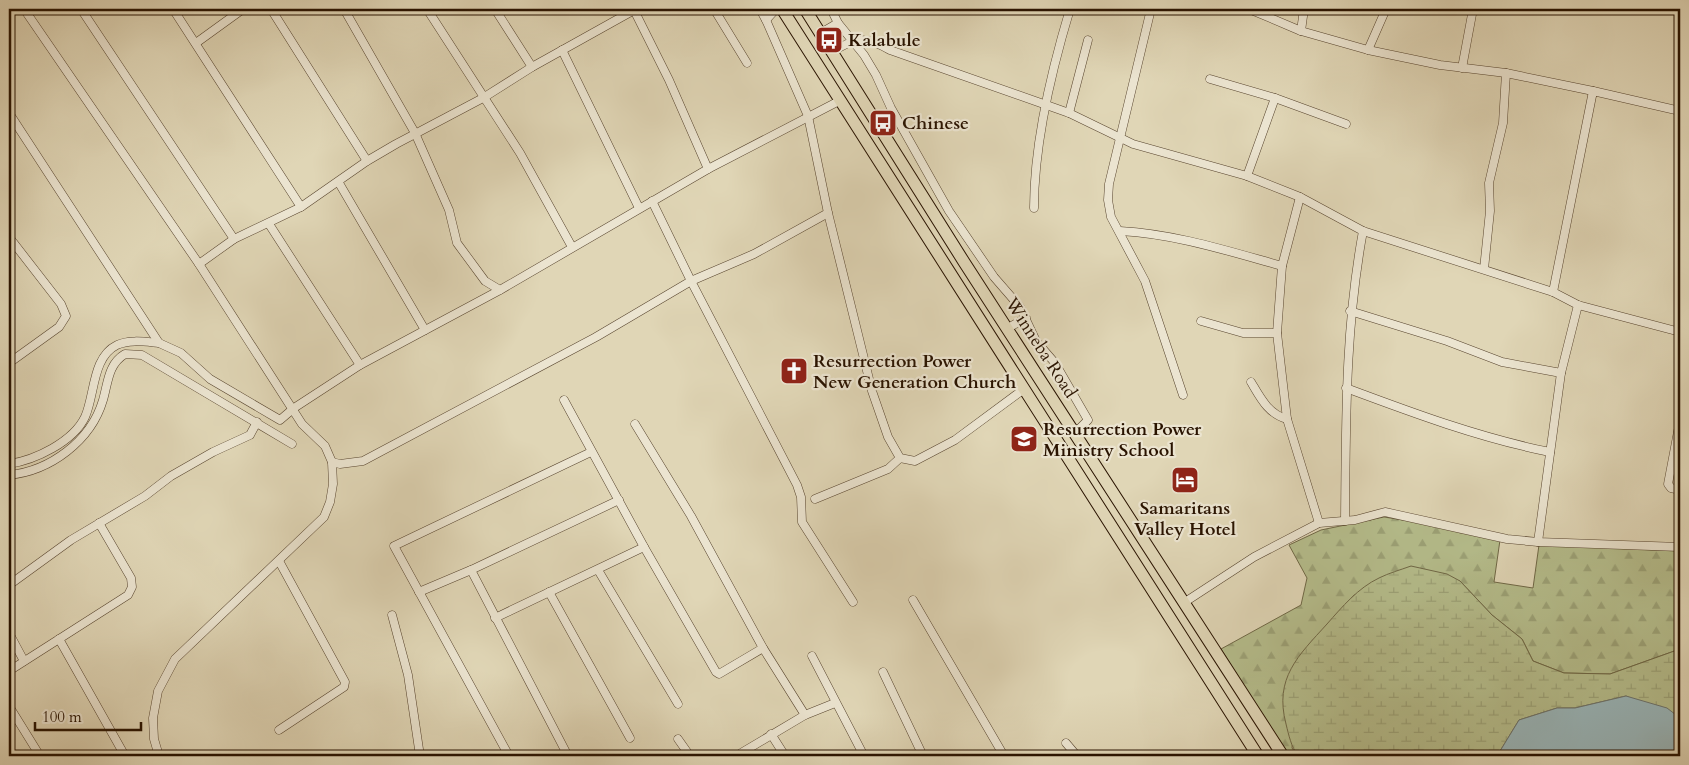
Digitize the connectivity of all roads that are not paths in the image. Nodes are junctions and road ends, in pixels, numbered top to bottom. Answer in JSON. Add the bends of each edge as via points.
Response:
{"nodes":[{"id":1,"x":24,"y":9,"type":"edge"},
{"id":2,"x":82,"y":9,"type":"edge"},
{"id":3,"x":173,"y":9,"type":"edge"},
{"id":4,"x":243,"y":9,"type":"edge"},
{"id":5,"x":271,"y":9,"type":"edge"},
{"id":6,"x":344,"y":9,"type":"edge"},
{"id":7,"x":427,"y":9,"type":"edge"},
{"id":8,"x":495,"y":9,"type":"edge"},
{"id":9,"x":635,"y":9,"type":"edge"},
{"id":10,"x":714,"y":9,"type":"edge"},
{"id":11,"x":760,"y":9,"type":"edge"},
{"id":12,"x":776,"y":9,"type":"edge"},
{"id":13,"x":782,"y":9,"type":"edge"},
{"id":14,"x":805,"y":9,"type":"edge"},
{"id":15,"x":831,"y":9,"type":"edge"},
{"id":16,"x":1070,"y":9,"type":"edge"},
{"id":17,"x":1151,"y":9,"type":"edge"},
{"id":18,"x":1249,"y":9,"type":"edge"},
{"id":19,"x":1304,"y":9,"type":"edge"},
{"id":20,"x":1386,"y":9,"type":"edge"},
{"id":21,"x":1473,"y":9,"type":"edge"},
{"id":22,"x":766,"y":20,"type":"junction"},
{"id":23,"x":838,"y":24,"type":"junction"},
{"id":24,"x":1301,"y":31,"type":"junction"},
{"id":25,"x":821,"y":33,"type":"junction"},
{"id":26,"x":851,"y":40,"type":"junction"},
{"id":27,"x":1088,"y":40,"type":"dead end"},
{"id":28,"x":196,"y":43,"type":"junction"},
{"id":29,"x":562,"y":50,"type":"junction"},
{"id":30,"x":1368,"y":50,"type":"junction"},
{"id":31,"x":832,"y":52,"type":"junction"},
{"id":32,"x":747,"y":63,"type":"dead end"},
{"id":33,"x":532,"y":67,"type":"junction"},
{"id":34,"x":1462,"y":68,"type":"junction"},
{"id":35,"x":1506,"y":73,"type":"junction"},
{"id":36,"x":1210,"y":78,"type":"dead end"},
{"id":37,"x":1592,"y":90,"type":"junction"},
{"id":38,"x":483,"y":98,"type":"junction"},
{"id":39,"x":1275,"y":98,"type":"junction"},
{"id":40,"x":839,"y":102,"type":"junction"},
{"id":41,"x":1046,"y":106,"type":"junction"},
{"id":42,"x":1680,"y":110,"type":"edge"},
{"id":43,"x":9,"y":112,"type":"edge"},
{"id":44,"x":1069,"y":113,"type":"junction"},
{"id":45,"x":808,"y":116,"type":"junction"},
{"id":46,"x":1346,"y":124,"type":"dead end"},
{"id":47,"x":415,"y":134,"type":"junction"},
{"id":48,"x":1120,"y":138,"type":"junction"},
{"id":49,"x":367,"y":161,"type":"junction"},
{"id":50,"x":708,"y":169,"type":"junction"},
{"id":51,"x":1247,"y":176,"type":"junction"},
{"id":52,"x":339,"y":183,"type":"junction"},
{"id":53,"x":1300,"y":197,"type":"junction"},
{"id":54,"x":652,"y":201,"type":"junction"},
{"id":55,"x":301,"y":207,"type":"junction"},
{"id":56,"x":640,"y":208,"type":"junction"},
{"id":57,"x":1034,"y":208,"type":"dead end"},
{"id":58,"x":949,"y":211,"type":"junction"},
{"id":59,"x":828,"y":213,"type":"junction"},
{"id":60,"x":937,"y":219,"type":"junction"},
{"id":61,"x":269,"y":224,"type":"junction"},
{"id":62,"x":1120,"y":230,"type":"junction"},
{"id":63,"x":1363,"y":230,"type":"junction"},
{"id":64,"x":9,"y":237,"type":"edge"},
{"id":65,"x":234,"y":239,"type":"junction"},
{"id":66,"x":572,"y":247,"type":"junction"},
{"id":67,"x":199,"y":264,"type":"junction"},
{"id":68,"x":1282,"y":266,"type":"junction"},
{"id":69,"x":1484,"y":269,"type":"junction"},
{"id":70,"x":691,"y":281,"type":"junction"},
{"id":71,"x":500,"y":290,"type":"junction"},
{"id":72,"x":1553,"y":292,"type":"junction"},
{"id":73,"x":1578,"y":305,"type":"junction"},
{"id":74,"x":1350,"y":311,"type":"junction"},
{"id":75,"x":1026,"y":318,"type":"junction"},
{"id":76,"x":1202,"y":321,"type":"dead end"},
{"id":77,"x":1008,"y":328,"type":"junction"},
{"id":78,"x":425,"y":330,"type":"junction"},
{"id":79,"x":1277,"y":332,"type":"junction"},
{"id":80,"x":1680,"y":332,"type":"edge"},
{"id":81,"x":159,"y":343,"type":"junction"},
{"id":82,"x":9,"y":352,"type":"edge"},
{"id":83,"x":12,"y":361,"type":"edge"},
{"id":84,"x":360,"y":365,"type":"junction"},
{"id":85,"x":1562,"y":374,"type":"junction"},
{"id":86,"x":1250,"y":382,"type":"dead end"},
{"id":87,"x":1346,"y":388,"type":"junction"},
{"id":88,"x":1024,"y":389,"type":"junction"},
{"id":89,"x":1183,"y":395,"type":"dead end"},
{"id":90,"x":564,"y":400,"type":"dead end"},
{"id":91,"x":294,"y":408,"type":"junction"},
{"id":92,"x":1286,"y":419,"type":"junction"},
{"id":93,"x":1680,"y":421,"type":"edge"},
{"id":94,"x":257,"y":422,"type":"junction"},
{"id":95,"x":635,"y":424,"type":"dead end"},
{"id":96,"x":1075,"y":433,"type":"junction"},
{"id":97,"x":292,"y":444,"type":"dead end"},
{"id":98,"x":591,"y":452,"type":"junction"},
{"id":99,"x":1550,"y":452,"type":"junction"},
{"id":100,"x":900,"y":458,"type":"junction"},
{"id":101,"x":332,"y":462,"type":"junction"},
{"id":102,"x":9,"y":464,"type":"edge"},
{"id":103,"x":9,"y":475,"type":"edge"},
{"id":104,"x":1680,"y":490,"type":"edge"},
{"id":105,"x":815,"y":499,"type":"dead end"},
{"id":106,"x":619,"y":500,"type":"junction"},
{"id":107,"x":1346,"y":521,"type":"junction"},
{"id":108,"x":99,"y":523,"type":"junction"},
{"id":109,"x":1319,"y":523,"type":"junction"},
{"id":110,"x":1538,"y":542,"type":"junction"},
{"id":111,"x":644,"y":547,"type":"junction"},
{"id":112,"x":1680,"y":547,"type":"edge"},
{"id":113,"x":280,"y":561,"type":"junction"},
{"id":114,"x":471,"y":570,"type":"junction"},
{"id":115,"x":598,"y":570,"type":"junction"},
{"id":116,"x":9,"y":585,"type":"edge"},
{"id":117,"x":419,"y":592,"type":"junction"},
{"id":118,"x":549,"y":592,"type":"junction"},
{"id":119,"x":913,"y":600,"type":"dead end"},
{"id":120,"x":853,"y":602,"type":"dead end"},
{"id":121,"x":1184,"y":602,"type":"junction"},
{"id":122,"x":392,"y":615,"type":"dead end"},
{"id":123,"x":495,"y":618,"type":"junction"},
{"id":124,"x":9,"y":633,"type":"edge"},
{"id":125,"x":59,"y":638,"type":"junction"},
{"id":126,"x":763,"y":648,"type":"junction"},
{"id":127,"x":1215,"y":652,"type":"junction"},
{"id":128,"x":812,"y":656,"type":"dead end"},
{"id":129,"x":24,"y":661,"type":"junction"},
{"id":130,"x":1199,"y":663,"type":"junction"},
{"id":131,"x":9,"y":671,"type":"edge"},
{"id":132,"x":883,"y":672,"type":"dead end"},
{"id":133,"x":836,"y":703,"type":"junction"},
{"id":134,"x":678,"y":704,"type":"dead end"},
{"id":135,"x":9,"y":706,"type":"edge"},
{"id":136,"x":805,"y":715,"type":"junction"},
{"id":137,"x":278,"y":730,"type":"dead end"},
{"id":138,"x":771,"y":734,"type":"junction"},
{"id":139,"x":630,"y":738,"type":"dead end"},
{"id":140,"x":678,"y":739,"type":"dead end"},
{"id":141,"x":1066,"y":743,"type":"dead end"},
{"id":142,"x":40,"y":756,"type":"edge"},
{"id":143,"x":125,"y":756,"type":"edge"},
{"id":144,"x":159,"y":756,"type":"edge"},
{"id":145,"x":420,"y":756,"type":"edge"},
{"id":146,"x":510,"y":756,"type":"edge"},
{"id":147,"x":568,"y":756,"type":"edge"},
{"id":148,"x":690,"y":756,"type":"edge"},
{"id":149,"x":736,"y":756,"type":"edge"},
{"id":150,"x":785,"y":756,"type":"edge"},
{"id":151,"x":864,"y":756,"type":"edge"},
{"id":152,"x":923,"y":756,"type":"edge"},
{"id":153,"x":1004,"y":756,"type":"edge"},
{"id":154,"x":1077,"y":756,"type":"edge"},
{"id":155,"x":1258,"y":756,"type":"edge"},
{"id":156,"x":1283,"y":756,"type":"edge"}],
"edges":[{"from":1,"to":67,"type":"street"},
{"from":2,"to":65,"type":"street"},
{"from":3,"to":28,"type":"street"},
{"from":4,"to":28,"type":"street"},
{"from":5,"to":49,"type":"street"},
{"from":6,"to":47,"type":"street"},
{"from":7,"to":38,"type":"street"},
{"from":8,"to":33,"type":"street"},
{"from":9,"to":29,"type":"street"},
{"from":9,"to":50,"type":"street"},
{"from":10,"to":32,"type":"street"},
{"from":11,"to":22,"type":"street"},
{"from":12,"to":22,"type":"street"},
{"from":13,"to":40,"type":"highway","name":"Winneba Road"},
{"from":14,"to":25,"type":"highway","name":"Winneba Road"},
{"from":15,"to":23,"type":"street"},
{"from":16,"to":41,"type":"street"},
{"from":17,"to":48,"type":"street"},
{"from":18,"to":24,"type":"street"},
{"from":19,"to":24,"type":"street"},
{"from":20,"to":30,"type":"street"},
{"from":21,"to":34,"type":"street"},
{"from":22,"to":45,"type":"street"},
{"from":23,"to":25,"type":"street"},
{"from":23,"to":26,"type":"street"},
{"from":24,"to":30,"type":"street"},
{"from":25,"to":31,"type":"highway","name":"Winneba Road"},
{"from":26,"to":31,"type":"street"},
{"from":26,"to":41,"type":"street","via":[[877,42],[890,50]]},
{"from":26,"to":58,"type":"street","via":[[876,75]]},
{"from":27,"to":44,"type":"street"},
{"from":28,"to":55,"type":"street"},
{"from":29,"to":33,"type":"street"},
{"from":29,"to":56,"type":"street"},
{"from":30,"to":34,"type":"street"},
{"from":31,"to":60,"type":"highway","name":"Winneba Road"},
{"from":33,"to":38,"type":"street"},
{"from":34,"to":35,"type":"street"},
{"from":35,"to":37,"type":"street"},
{"from":35,"to":69,"type":"street","via":[[1503,123],[1489,183],[1490,211]]},
{"from":36,"to":39,"type":"street"},
{"from":37,"to":42,"type":"street"},
{"from":37,"to":72,"type":"street"},
{"from":38,"to":47,"type":"street"},
{"from":38,"to":66,"type":"street","via":[[520,153]]},
{"from":39,"to":46,"type":"street"},
{"from":39,"to":51,"type":"street"},
{"from":40,"to":45,"type":"street"},
{"from":40,"to":88,"type":"highway","name":"Winneba Road"},
{"from":41,"to":44,"type":"street"},
{"from":41,"to":57,"type":"street","via":[[1035,170]]},
{"from":43,"to":81,"type":"street"},
{"from":44,"to":48,"type":"street"},
{"from":45,"to":50,"type":"street"},
{"from":45,"to":59,"type":"street"},
{"from":47,"to":49,"type":"street"},
{"from":47,"to":71,"type":"street","via":[[448,210],[457,243],[485,281]]},
{"from":48,"to":51,"type":"street","via":[[1174,157]]},
{"from":48,"to":62,"type":"street","via":[[1108,200],[1111,217]]},
{"from":49,"to":52,"type":"street"},
{"from":50,"to":54,"type":"street"},
{"from":51,"to":53,"type":"street"},
{"from":52,"to":55,"type":"street"},
{"from":52,"to":78,"type":"street"},
{"from":53,"to":63,"type":"street"},
{"from":53,"to":68,"type":"street"},
{"from":54,"to":56,"type":"street"},
{"from":54,"to":70,"type":"street"},
{"from":55,"to":61,"type":"street"},
{"from":56,"to":66,"type":"street"},
{"from":58,"to":60,"type":"street"},
{"from":58,"to":75,"type":"street","via":[[994,278]]},
{"from":59,"to":70,"type":"street","via":[[754,254]]},
{"from":59,"to":100,"type":"street","via":[[872,390],[888,437]]},
{"from":60,"to":77,"type":"highway","name":"Winneba Road"},
{"from":61,"to":65,"type":"street"},
{"from":61,"to":84,"type":"street"},
{"from":62,"to":68,"type":"street","via":[[1184,239]]},
{"from":62,"to":89,"type":"street","via":[[1145,281]]},
{"from":63,"to":69,"type":"street"},
{"from":63,"to":74,"type":"street"},
{"from":64,"to":83,"type":"street","via":[[62,304],[66,316],[59,327]]},
{"from":65,"to":67,"type":"street"},
{"from":66,"to":71,"type":"street"},
{"from":67,"to":91,"type":"street"},
{"from":68,"to":79,"type":"street"},
{"from":69,"to":72,"type":"street"},
{"from":70,"to":101,"type":"street","via":[[596,337],[363,461]]},
{"from":70,"to":120,"type":"street","via":[[797,485],[802,522]]},
{"from":71,"to":78,"type":"street"},
{"from":72,"to":73,"type":"street"},
{"from":73,"to":80,"type":"street"},
{"from":73,"to":85,"type":"street"},
{"from":74,"to":85,"type":"street","via":[[1502,362]]},
{"from":74,"to":87,"type":"street"},
{"from":75,"to":77,"type":"street"},
{"from":75,"to":96,"type":"street","via":[[1036,341],[1055,363],[1088,420]]},
{"from":76,"to":79,"type":"street","via":[[1243,333]]},
{"from":77,"to":96,"type":"highway","name":"Winneba Road"},
{"from":78,"to":84,"type":"street"},
{"from":79,"to":92,"type":"street"},
{"from":81,"to":91,"type":"street","via":[[181,353],[210,379],[276,419],[286,417]]},
{"from":81,"to":102,"type":"street","via":[[125,342],[116,345],[104,357],[84,418],[73,433],[39,455]]},
{"from":82,"to":83,"type":"street"},
{"from":84,"to":91,"type":"street"},
{"from":85,"to":99,"type":"street"},
{"from":86,"to":92,"type":"street","via":[[1274,414]]},
{"from":87,"to":99,"type":"street","via":[[1430,419]]},
{"from":87,"to":107,"type":"street"},
{"from":88,"to":100,"type":"street","via":[[955,440],[915,461]]},
{"from":88,"to":130,"type":"highway","name":"Winneba Road"},
{"from":90,"to":98,"type":"street"},
{"from":91,"to":101,"type":"street","via":[[302,424],[325,446]]},
{"from":92,"to":109,"type":"street"},
{"from":93,"to":104,"type":"street","via":[[1668,484]]},
{"from":94,"to":97,"type":"street"},
{"from":94,"to":103,"type":"street","via":[[142,356],[125,354],[113,364],[97,416],[86,433],[59,457],[42,466]]},
{"from":94,"to":108,"type":"street","via":[[250,435],[188,466],[146,496]]},
{"from":95,"to":126,"type":"street","via":[[691,516]]},
{"from":96,"to":121,"type":"highway","name":"Winneba Road"},
{"from":98,"to":106,"type":"street"},
{"from":98,"to":117,"type":"street","via":[[394,546]]},
{"from":99,"to":110,"type":"street"},
{"from":100,"to":105,"type":"street","via":[[888,469]]},
{"from":101,"to":113,"type":"street","via":[[333,484],[324,517]]},
{"from":106,"to":111,"type":"street"},
{"from":106,"to":114,"type":"street"},
{"from":107,"to":109,"type":"street"},
{"from":107,"to":110,"type":"street","via":[[1385,512],[1507,539]]},
{"from":108,"to":116,"type":"street","via":[[48,555]]},
{"from":108,"to":125,"type":"street","via":[[131,578],[132,587],[128,595]]},
{"from":109,"to":121,"type":"street","via":[[1254,557]]},
{"from":110,"to":112,"type":"street"},
{"from":111,"to":115,"type":"street"},
{"from":111,"to":126,"type":"street","via":[[716,672],[726,671]]},
{"from":113,"to":137,"type":"street","via":[[345,682],[344,687]]},
{"from":113,"to":144,"type":"street","via":[[175,660],[158,691],[153,718]]},
{"from":114,"to":117,"type":"street"},
{"from":114,"to":123,"type":"street"},
{"from":115,"to":118,"type":"street"},
{"from":115,"to":134,"type":"street"},
{"from":117,"to":146,"type":"street"},
{"from":118,"to":123,"type":"street"},
{"from":118,"to":139,"type":"street"},
{"from":119,"to":153,"type":"street"},
{"from":121,"to":127,"type":"highway","name":"Winneba Road"},
{"from":122,"to":145,"type":"street","via":[[408,675]]},
{"from":123,"to":147,"type":"street"},
{"from":124,"to":129,"type":"street"},
{"from":125,"to":129,"type":"street"},
{"from":125,"to":143,"type":"street"},
{"from":126,"to":136,"type":"street"},
{"from":127,"to":130,"type":"highway"},
{"from":127,"to":156,"type":"highway","name":"Winneba Road"},
{"from":128,"to":133,"type":"street"},
{"from":129,"to":131,"type":"street"},
{"from":130,"to":155,"type":"highway","name":"Winneba Road"},
{"from":132,"to":152,"type":"street"},
{"from":133,"to":136,"type":"street"},
{"from":133,"to":151,"type":"street"},
{"from":135,"to":142,"type":"street"},
{"from":136,"to":138,"type":"street"},
{"from":138,"to":149,"type":"street"},
{"from":138,"to":150,"type":"street"},
{"from":140,"to":148,"type":"street"},
{"from":141,"to":154,"type":"street"}]}
